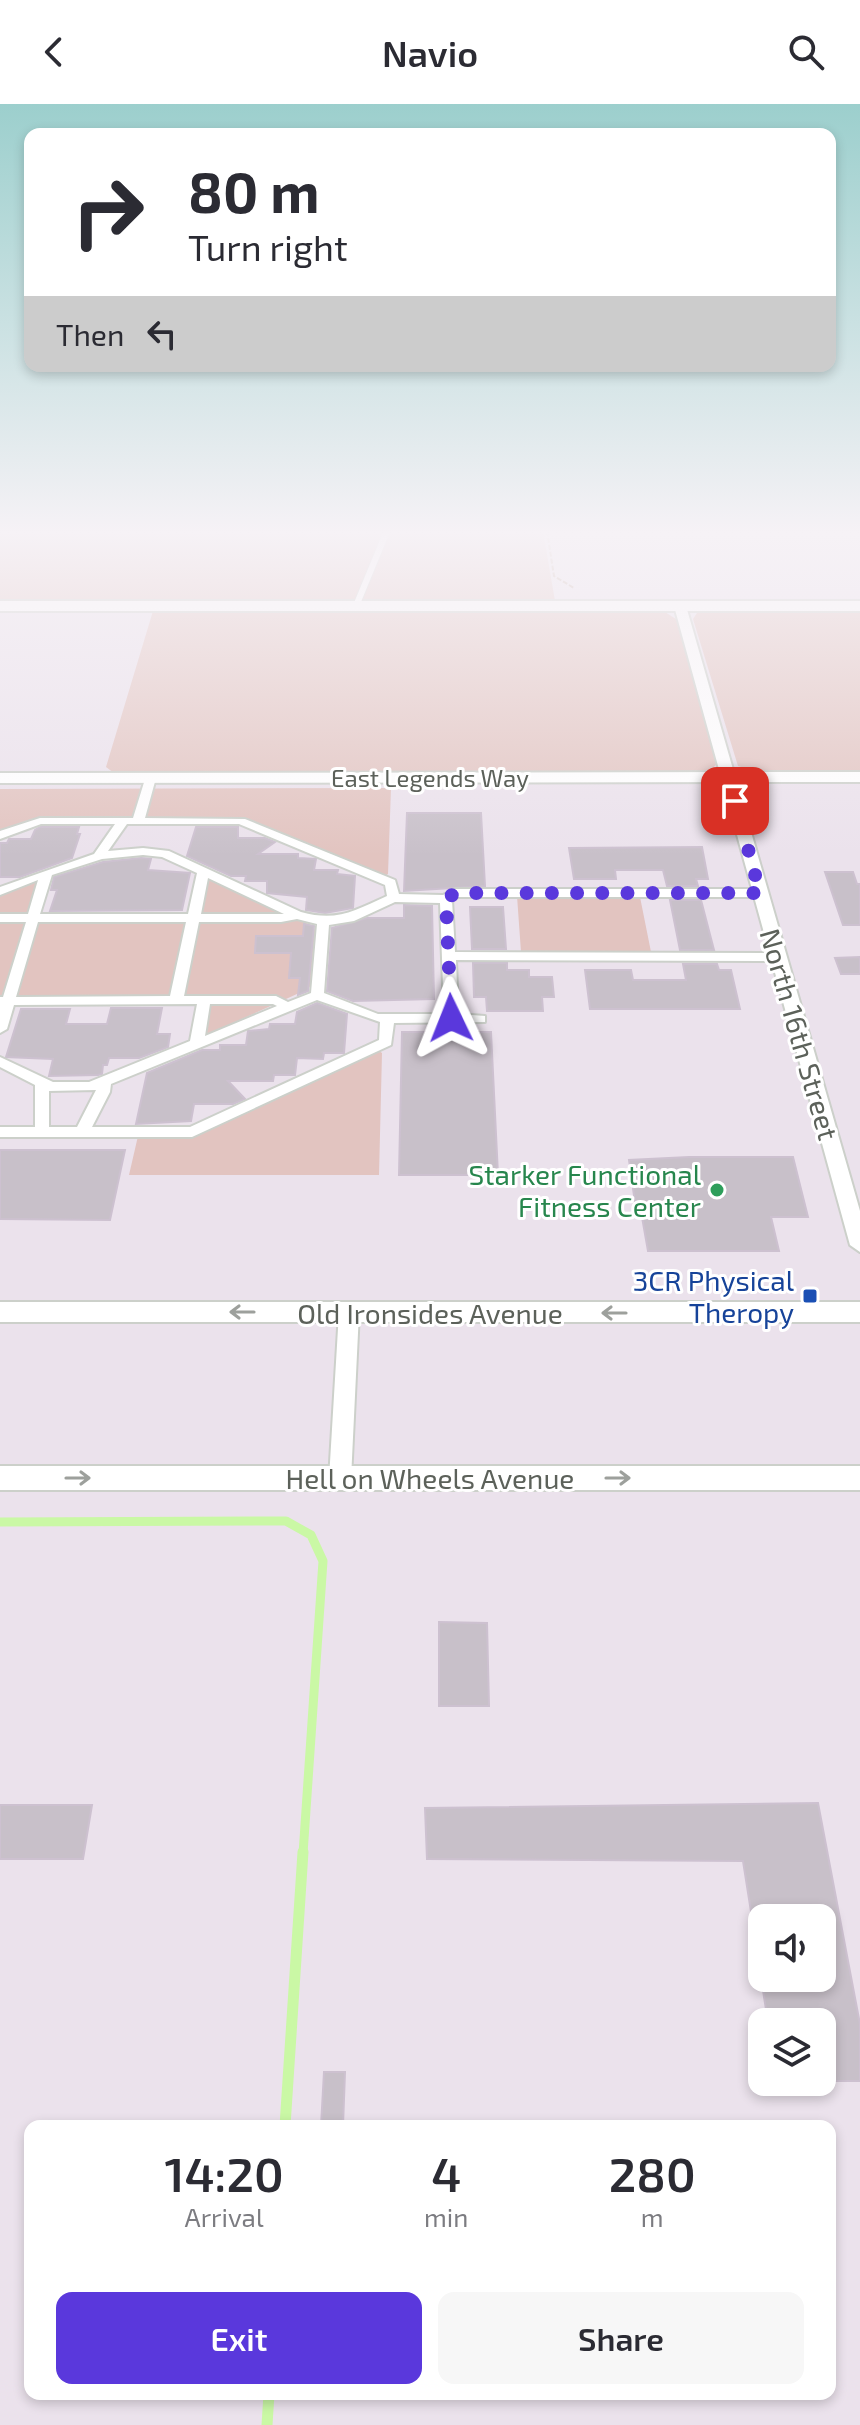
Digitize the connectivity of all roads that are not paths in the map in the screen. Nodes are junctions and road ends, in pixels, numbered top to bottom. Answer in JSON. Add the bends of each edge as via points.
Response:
{"nodes":[{"id":1,"x":690,"y":639,"type":"edge"},
{"id":2,"x":729,"y":777,"type":"junction"},
{"id":3,"x":860,"y":777,"type":"edge"},
{"id":4,"x":0,"y":778,"type":"edge"},
{"id":5,"x":150,"y":778,"type":"junction"},
{"id":6,"x":124,"y":820,"type":"junction"},
{"id":7,"x":138,"y":821,"type":"junction"},
{"id":8,"x":0,"y":835,"type":"edge"},
{"id":9,"x":159,"y":838,"type":"junction"},
{"id":10,"x":100,"y":854,"type":"junction"},
{"id":11,"x":203,"y":873,"type":"junction"},
{"id":12,"x":46,"y":874,"type":"junction"},
{"id":13,"x":0,"y":891,"type":"edge"},
{"id":14,"x":760,"y":893,"type":"junction"},
{"id":15,"x":393,"y":898,"type":"junction"},
{"id":16,"x":446,"y":899,"type":"junction"},
{"id":17,"x":297,"y":915,"type":"junction"},
{"id":18,"x":0,"y":918,"type":"edge"},
{"id":19,"x":35,"y":918,"type":"junction"},
{"id":20,"x":193,"y":918,"type":"junction"},
{"id":21,"x":323,"y":922,"type":"junction"},
{"id":22,"x":449,"y":956,"type":"junction"},
{"id":23,"x":778,"y":957,"type":"junction"},
{"id":24,"x":317,"y":995,"type":"junction"},
{"id":25,"x":4,"y":1001,"type":"edge"},
{"id":26,"x":176,"y":1001,"type":"junction"},
{"id":27,"x":204,"y":1001,"type":"junction"},
{"id":28,"x":287,"y":1007,"type":"junction"},
{"id":29,"x":451,"y":1018,"type":"junction"},
{"id":30,"x":387,"y":1019,"type":"junction"},
{"id":31,"x":480,"y":1019,"type":"dead end"},
{"id":32,"x":0,"y":1029,"type":"edge"},
{"id":33,"x":197,"y":1043,"type":"junction"},
{"id":34,"x":0,"y":1061,"type":"edge"},
{"id":35,"x":104,"y":1081,"type":"junction"},
{"id":36,"x":42,"y":1084,"type":"junction"},
{"id":37,"x":0,"y":1132,"type":"edge"},
{"id":38,"x":42,"y":1132,"type":"junction"},
{"id":39,"x":82,"y":1132,"type":"junction"},
{"id":40,"x":860,"y":1245,"type":"edge"},
{"id":41,"x":0,"y":1312,"type":"edge"},
{"id":42,"x":349,"y":1312,"type":"junction"},
{"id":43,"x":860,"y":1312,"type":"edge"},
{"id":44,"x":0,"y":1478,"type":"edge"},
{"id":45,"x":860,"y":1478,"type":"edge"},
{"id":46,"x":340,"y":1479,"type":"junction"}],
"edges":[{"from":1,"to":2,"type":"street","name":"North 16th Street"},
{"from":2,"to":3,"type":"street","name":"East Legends Way"},
{"from":2,"to":5,"type":"street","name":"East Legends Way"},
{"from":2,"to":14,"type":"street","name":"North 16th Street"},
{"from":4,"to":5,"type":"street","name":"East Legends Way"},
{"from":5,"to":7,"type":"street"},
{"from":6,"to":7,"type":"street"},
{"from":6,"to":8,"type":"street","via":[[40,821]]},
{"from":6,"to":10,"type":"street"},
{"from":7,"to":9,"type":"street"},
{"from":9,"to":10,"type":"street"},
{"from":9,"to":11,"type":"street"},
{"from":9,"to":15,"type":"street","via":[[241,821],[391,883]]},
{"from":10,"to":12,"type":"street"},
{"from":11,"to":17,"type":"street"},
{"from":11,"to":20,"type":"street"},
{"from":12,"to":13,"type":"street"},
{"from":12,"to":19,"type":"street"},
{"from":14,"to":16,"type":"street","via":[[513,891],[455,893]]},
{"from":14,"to":23,"type":"street","name":"North 16th Street"},
{"from":15,"to":16,"type":"street"},
{"from":15,"to":21,"type":"street","via":[[350,918]]},
{"from":16,"to":22,"type":"street"},
{"from":17,"to":20,"type":"street"},
{"from":17,"to":21,"type":"street"},
{"from":18,"to":19,"type":"street"},
{"from":19,"to":20,"type":"street"},
{"from":19,"to":25,"type":"street"},
{"from":20,"to":26,"type":"street"},
{"from":21,"to":24,"type":"street"},
{"from":22,"to":23,"type":"street"},
{"from":22,"to":29,"type":"street"},
{"from":23,"to":40,"type":"street","name":"North 16th Street"},
{"from":24,"to":28,"type":"street"},
{"from":24,"to":30,"type":"street"},
{"from":25,"to":26,"type":"street"},
{"from":25,"to":32,"type":"street"},
{"from":26,"to":27,"type":"street"},
{"from":27,"to":28,"type":"street","via":[[276,1000]]},
{"from":27,"to":33,"type":"street"},
{"from":28,"to":33,"type":"street"},
{"from":29,"to":30,"type":"street"},
{"from":29,"to":31,"type":"street"},
{"from":30,"to":39,"type":"street","via":[[386,1042],[192,1132]]},
{"from":33,"to":35,"type":"street"},
{"from":34,"to":36,"type":"street"},
{"from":35,"to":36,"type":"street","via":[[91,1087]]},
{"from":35,"to":39,"type":"street"},
{"from":36,"to":38,"type":"street"},
{"from":37,"to":38,"type":"street"},
{"from":38,"to":39,"type":"street"},
{"from":42,"to":41,"type":"street","name":"Old Ironsides Avenue","one_way":true},
{"from":43,"to":42,"type":"street","name":"Old Ironsides Avenue","one_way":true},
{"from":42,"to":46,"type":"street"},
{"from":44,"to":46,"type":"street","name":"Hell on Wheels Avenue","one_way":true},
{"from":46,"to":45,"type":"street","name":"Hell on Wheels Avenue","one_way":true}]}
